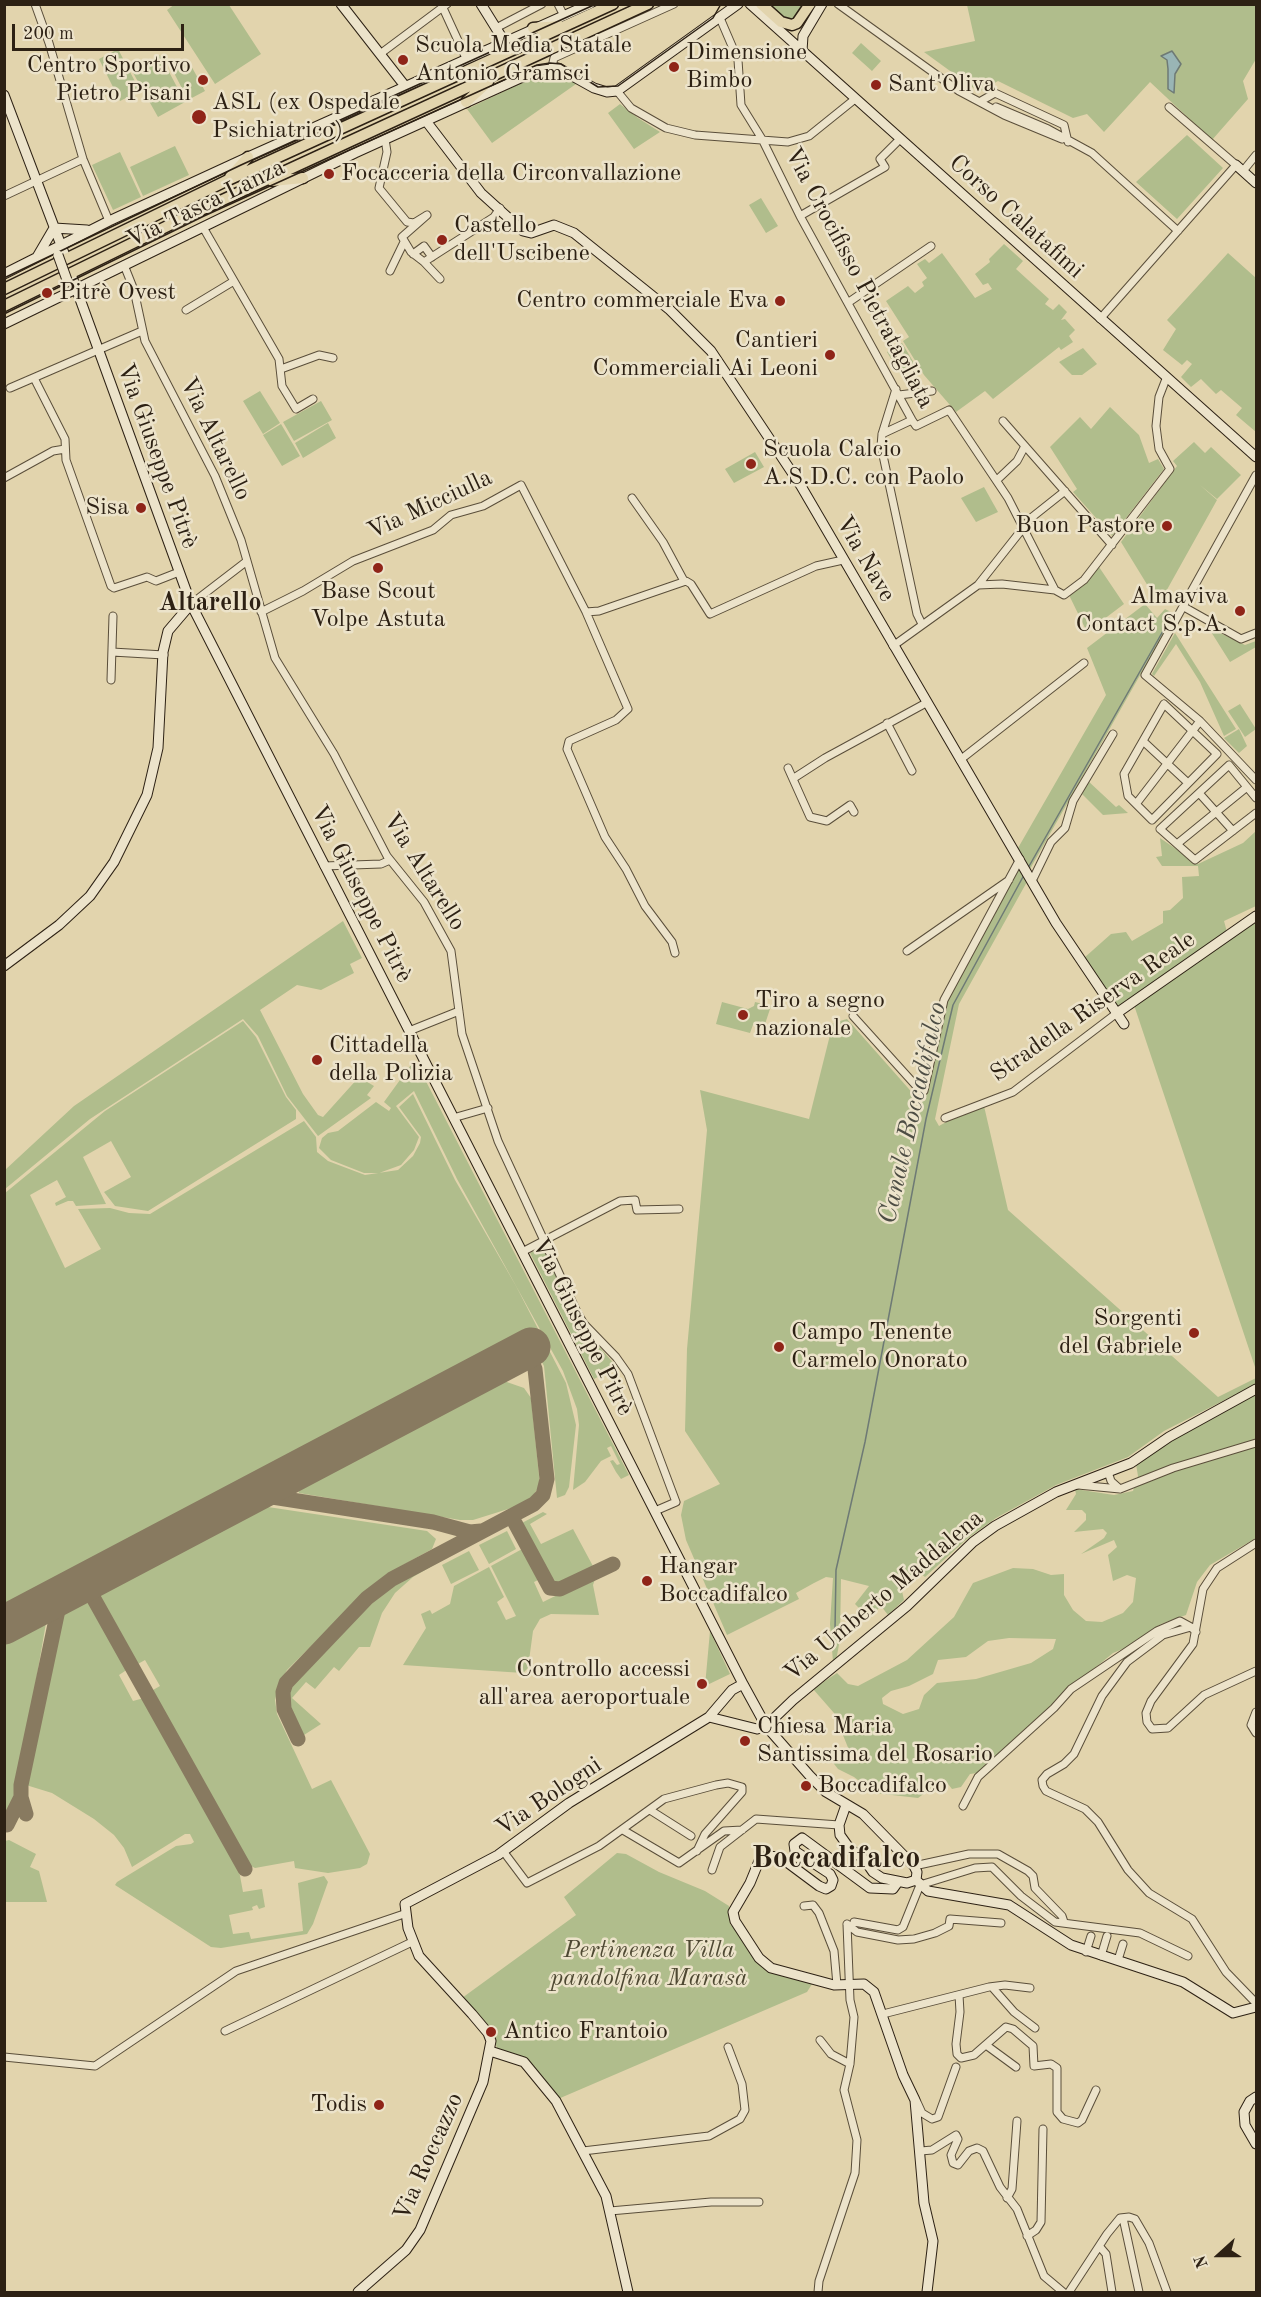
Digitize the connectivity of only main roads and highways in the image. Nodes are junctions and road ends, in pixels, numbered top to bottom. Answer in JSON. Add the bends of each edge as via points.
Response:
{"nodes":[{"id":1,"x":613,"y":4,"type":"edge"},
{"id":2,"x":648,"y":4,"type":"edge"},
{"id":3,"x":761,"y":4,"type":"edge"},
{"id":4,"x":810,"y":4,"type":"edge"},
{"id":5,"x":566,"y":20,"type":"junction"},
{"id":6,"x":533,"y":28,"type":"road end"},
{"id":7,"x":497,"y":74,"type":"junction"},
{"id":8,"x":466,"y":102,"type":"road end"},
{"id":9,"x":248,"y":157,"type":"road end"},
{"id":10,"x":303,"y":178,"type":"road end"},
{"id":11,"x":228,"y":180,"type":"junction"},
{"id":12,"x":262,"y":181,"type":"junction"},
{"id":13,"x":4,"y":289,"type":"edge"},
{"id":14,"x":4,"y":306,"type":"edge"}],
"edges":[{"from":1,"to":5,"type":"main road"},
{"from":2,"to":7,"type":"main road"},
{"from":3,"to":4,"type":"main road","via":[[781,22],[792,25]]},
{"from":5,"to":6,"type":"main road"},
{"from":5,"to":11,"type":"main road"},
{"from":7,"to":8,"type":"main road"},
{"from":7,"to":12,"type":"main road"},
{"from":9,"to":11,"type":"main road"},
{"from":10,"to":12,"type":"main road"},
{"from":11,"to":13,"type":"main road"},
{"from":12,"to":14,"type":"main road"}]}
